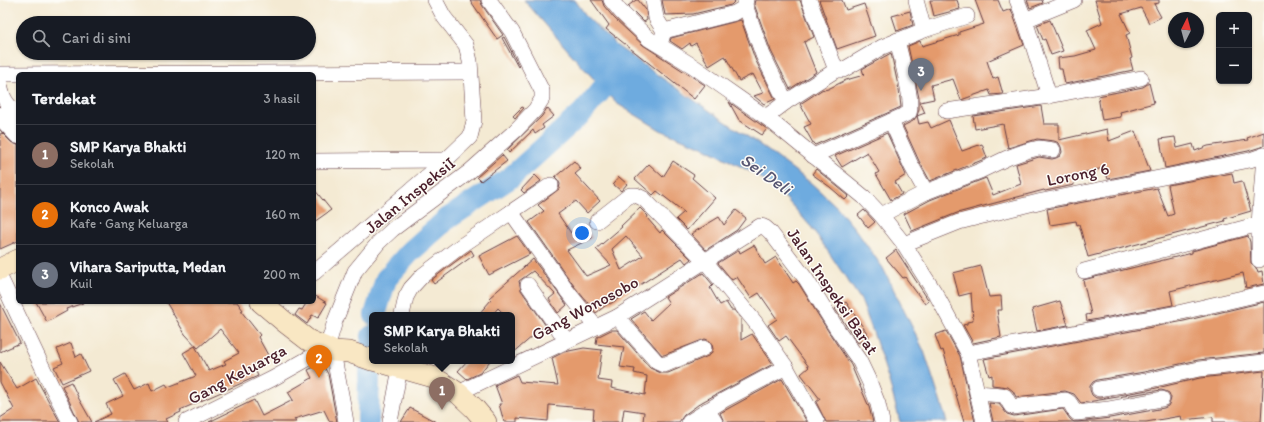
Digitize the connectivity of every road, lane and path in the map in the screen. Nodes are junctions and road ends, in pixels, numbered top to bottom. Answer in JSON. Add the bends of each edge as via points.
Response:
{"nodes":[{"id":1,"x":435,"y":0,"type":"edge"},
{"id":2,"x":489,"y":0,"type":"edge"},
{"id":3,"x":610,"y":0,"type":"edge"},
{"id":4,"x":653,"y":0,"type":"edge"},
{"id":5,"x":809,"y":0,"type":"edge"},
{"id":6,"x":916,"y":0,"type":"edge"},
{"id":7,"x":1017,"y":0,"type":"edge"},
{"id":8,"x":1074,"y":0,"type":"edge"},
{"id":9,"x":746,"y":3,"type":"edge"},
{"id":10,"x":967,"y":16,"type":"dead end"},
{"id":11,"x":1025,"y":20,"type":"junction"},
{"id":12,"x":924,"y":30,"type":"junction"},
{"id":13,"x":664,"y":31,"type":"junction"},
{"id":14,"x":897,"y":40,"type":"junction"},
{"id":15,"x":659,"y":46,"type":"junction"},
{"id":16,"x":836,"y":70,"type":"junction"},
{"id":17,"x":470,"y":72,"type":"junction"},
{"id":18,"x":316,"y":73,"type":"edge"},
{"id":19,"x":0,"y":74,"type":"edge"},
{"id":20,"x":16,"y":74,"type":"edge"},
{"id":21,"x":1141,"y":78,"type":"dead end"},
{"id":22,"x":0,"y":84,"type":"edge"},
{"id":23,"x":1049,"y":96,"type":"junction"},
{"id":24,"x":786,"y":102,"type":"junction"},
{"id":25,"x":16,"y":112,"type":"edge"},
{"id":26,"x":946,"y":112,"type":"dead end"},
{"id":27,"x":0,"y":116,"type":"edge"},
{"id":28,"x":766,"y":117,"type":"junction"},
{"id":29,"x":891,"y":121,"type":"junction"},
{"id":30,"x":16,"y":133,"type":"edge"},
{"id":31,"x":1053,"y":150,"type":"dead end"},
{"id":32,"x":1264,"y":155,"type":"edge"},
{"id":33,"x":813,"y":156,"type":"junction"},
{"id":34,"x":446,"y":160,"type":"junction"},
{"id":35,"x":316,"y":161,"type":"edge"},
{"id":36,"x":552,"y":186,"type":"dead end"},
{"id":37,"x":926,"y":192,"type":"junction"},
{"id":38,"x":510,"y":212,"type":"junction"},
{"id":39,"x":881,"y":215,"type":"junction"},
{"id":40,"x":597,"y":221,"type":"dead end"},
{"id":41,"x":1259,"y":224,"type":"junction"},
{"id":42,"x":904,"y":244,"type":"junction"},
{"id":43,"x":1259,"y":260,"type":"dead end"},
{"id":44,"x":16,"y":261,"type":"edge"},
{"id":45,"x":705,"y":261,"type":"junction"},
{"id":46,"x":0,"y":269,"type":"edge"},
{"id":47,"x":316,"y":271,"type":"edge"},
{"id":48,"x":1084,"y":271,"type":"dead end"},
{"id":49,"x":0,"y":276,"type":"edge"},
{"id":50,"x":528,"y":285,"type":"dead end"},
{"id":51,"x":1264,"y":293,"type":"edge"},
{"id":52,"x":263,"y":304,"type":"edge"},
{"id":53,"x":403,"y":312,"type":"edge"},
{"id":54,"x":617,"y":317,"type":"junction"},
{"id":55,"x":596,"y":326,"type":"junction"},
{"id":56,"x":566,"y":340,"type":"junction"},
{"id":57,"x":704,"y":348,"type":"dead end"},
{"id":58,"x":336,"y":350,"type":"junction"},
{"id":59,"x":968,"y":352,"type":"junction"},
{"id":60,"x":369,"y":359,"type":"edge"},
{"id":61,"x":1264,"y":362,"type":"edge"},
{"id":62,"x":392,"y":364,"type":"edge"},
{"id":63,"x":786,"y":367,"type":"junction"},
{"id":64,"x":1099,"y":389,"type":"dead end"},
{"id":65,"x":458,"y":393,"type":"junction"},
{"id":66,"x":977,"y":393,"type":"junction"},
{"id":67,"x":1162,"y":400,"type":"dead end"},
{"id":68,"x":711,"y":416,"type":"edge"},
{"id":69,"x":1109,"y":416,"type":"edge"},
{"id":70,"x":70,"y":422,"type":"edge"},
{"id":71,"x":186,"y":422,"type":"edge"},
{"id":72,"x":346,"y":422,"type":"edge"},
{"id":73,"x":390,"y":422,"type":"edge"},
{"id":74,"x":486,"y":422,"type":"edge"},
{"id":75,"x":689,"y":422,"type":"edge"},
{"id":76,"x":817,"y":422,"type":"edge"},
{"id":77,"x":882,"y":422,"type":"edge"},
{"id":78,"x":984,"y":422,"type":"edge"}],
"edges":[{"from":1,"to":17,"type":"street","via":[[444,17],[466,45]]},
{"from":2,"to":58,"type":"street","name":"Jalan InspeksiI","via":[[512,32],[542,90],[542,99],[515,131],[469,172],[393,229],[355,271],[335,321]]},
{"from":3,"to":15,"type":"street","via":[[638,30]]},
{"from":4,"to":13,"type":"street","via":[[656,18]]},
{"from":5,"to":16,"type":"street"},
{"from":6,"to":12,"type":"street"},
{"from":7,"to":11,"type":"street"},
{"from":8,"to":11,"type":"street"},
{"from":9,"to":13,"type":"street","via":[[735,13]]},
{"from":9,"to":24,"type":"street","via":[[763,55]]},
{"from":10,"to":12,"type":"street"},
{"from":11,"to":23,"type":"street"},
{"from":12,"to":14,"type":"street"},
{"from":13,"to":15,"type":"street"},
{"from":14,"to":16,"type":"street","via":[[843,70]]},
{"from":14,"to":29,"type":"street","via":[[907,83],[910,111]]},
{"from":15,"to":28,"type":"street","via":[[693,66]]},
{"from":16,"to":24,"type":"street"},
{"from":17,"to":18,"type":"street"},
{"from":17,"to":34,"type":"street","via":[[474,121],[470,137]]},
{"from":19,"to":20,"type":"street"},
{"from":21,"to":23,"type":"street"},
{"from":22,"to":25,"type":"street","via":[[8,106]]},
{"from":23,"to":26,"type":"street"},
{"from":24,"to":28,"type":"street"},
{"from":27,"to":30,"type":"street"},
{"from":28,"to":33,"type":"street"},
{"from":29,"to":33,"type":"street"},
{"from":29,"to":37,"type":"street"},
{"from":31,"to":37,"type":"street","via":[[1039,148],[1026,151]]},
{"from":32,"to":41,"type":"street"},
{"from":32,"to":42,"type":"street","name":"Lorong 6","via":[[1250,160],[1042,201],[959,222]]},
{"from":33,"to":39,"type":"street","via":[[864,197]]},
{"from":34,"to":35,"type":"street"},
{"from":34,"to":47,"type":"street"},
{"from":36,"to":38,"type":"street"},
{"from":37,"to":39,"type":"street"},
{"from":38,"to":53,"type":"street","via":[[423,275],[406,297]]},
{"from":38,"to":55,"type":"street","via":[[567,291]]},
{"from":39,"to":42,"type":"street"},
{"from":40,"to":45,"type":"street","via":[[630,195],[636,195],[644,199]]},
{"from":41,"to":43,"type":"street"},
{"from":41,"to":48,"type":"street"},
{"from":42,"to":59,"type":"street","via":[[938,296]]},
{"from":44,"to":46,"type":"main road"},
{"from":45,"to":54,"type":"street","name":"Gang Wonosobo"},
{"from":45,"to":63,"type":"street"},
{"from":45,"to":77,"type":"street","name":"Jalan Inspeksi Barat","via":[[760,226],[766,227],[806,279],[859,360],[878,404]]},
{"from":49,"to":70,"type":"street","via":[[48,381]]},
{"from":50,"to":56,"type":"street"},
{"from":51,"to":59,"type":"street","via":[[1182,312]]},
{"from":52,"to":58,"type":"main road","via":[[308,340]]},
{"from":54,"to":55,"type":"street","name":"Gang Wonosobo"},
{"from":54,"to":57,"type":"street","via":[[661,364]]},
{"from":55,"to":56,"type":"street","name":"Gang Wonosobo"},
{"from":56,"to":65,"type":"street","name":"Gang Wonosobo"},
{"from":58,"to":60,"type":"main road"},
{"from":58,"to":71,"type":"street","name":"Gang Keluarga"},
{"from":58,"to":72,"type":"street","via":[[338,383]]},
{"from":59,"to":66,"type":"street"},
{"from":61,"to":64,"type":"street","via":[[1199,369]]},
{"from":62,"to":65,"type":"main road","via":[[433,377]]},
{"from":62,"to":73,"type":"street"},
{"from":63,"to":68,"type":"street","via":[[724,400]]},
{"from":63,"to":76,"type":"street"},
{"from":65,"to":74,"type":"main road"},
{"from":66,"to":69,"type":"street","via":[[1005,396],[1014,407],[1066,400],[1077,413]]},
{"from":66,"to":78,"type":"street"},
{"from":67,"to":69,"type":"street"},
{"from":68,"to":75,"type":"street"}]}
